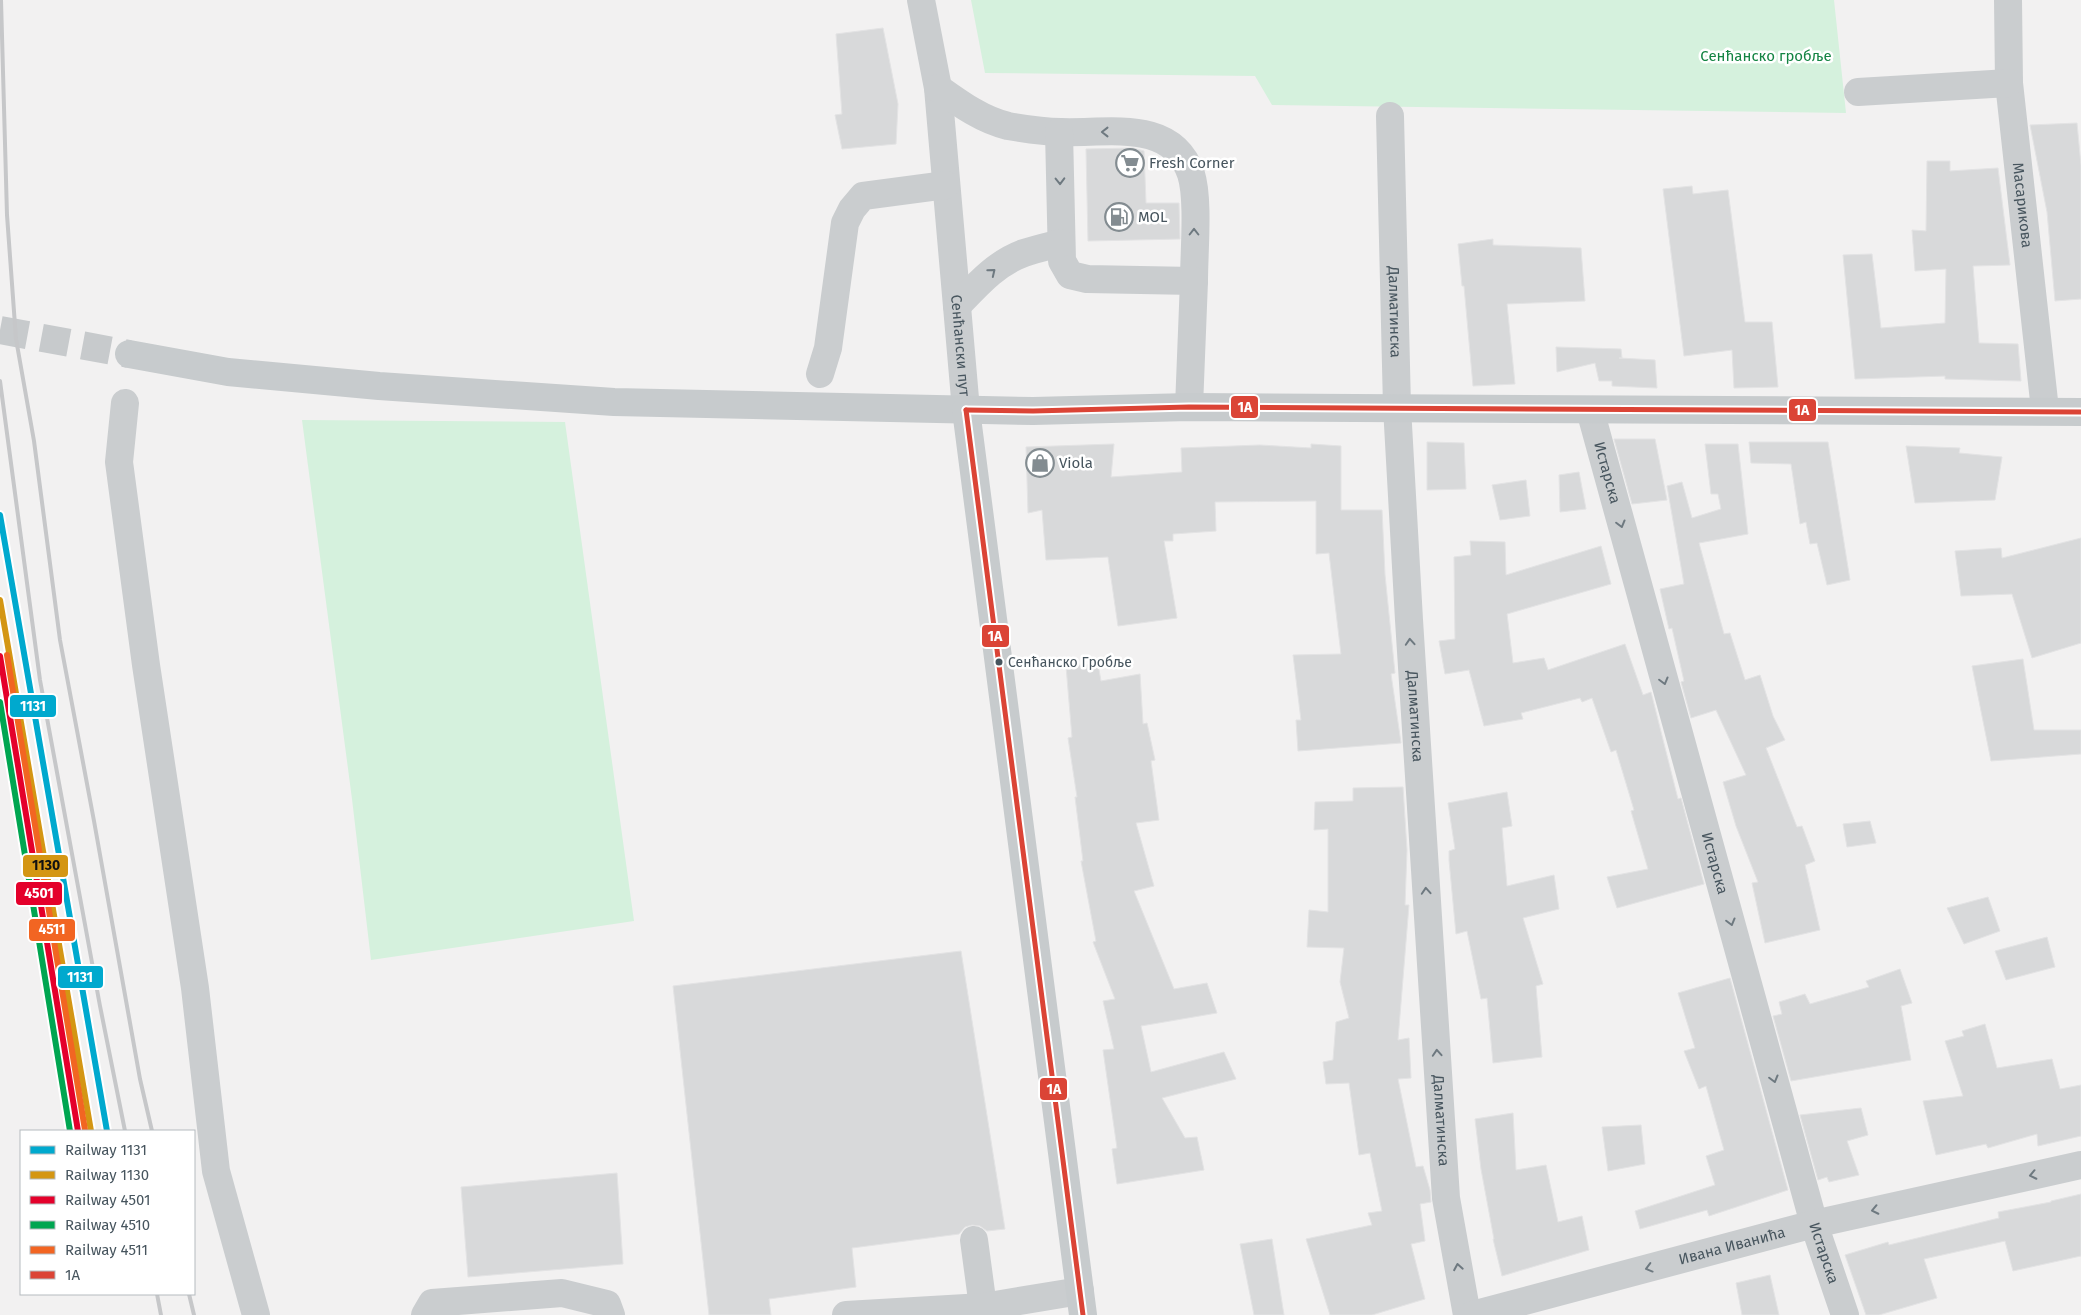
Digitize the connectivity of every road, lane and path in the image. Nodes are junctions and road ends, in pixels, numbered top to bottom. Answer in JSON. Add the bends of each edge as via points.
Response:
{"nodes":[{"id":1,"x":921,"y":0,"type":"edge"},
{"id":2,"x":2008,"y":0,"type":"edge"},
{"id":3,"x":2009,"y":83,"type":"junction"},
{"id":4,"x":938,"y":88,"type":"junction"},
{"id":5,"x":1858,"y":92,"type":"dead end"},
{"id":6,"x":1390,"y":116,"type":"dead end"},
{"id":7,"x":1059,"y":132,"type":"junction"},
{"id":8,"x":946,"y":184,"type":"junction"},
{"id":9,"x":1062,"y":243,"type":"junction"},
{"id":10,"x":1194,"y":281,"type":"junction"},
{"id":11,"x":957,"y":306,"type":"junction"},
{"id":12,"x":129,"y":354,"type":"tunnel mouth"},
{"id":13,"x":820,"y":374,"type":"dead end"},
{"id":14,"x":125,"y":403,"type":"dead end"},
{"id":15,"x":1189,"y":407,"type":"junction"},
{"id":16,"x":1397,"y":407,"type":"junction"},
{"id":17,"x":966,"y":410,"type":"junction"},
{"id":18,"x":1590,"y":410,"type":"junction"},
{"id":19,"x":2045,"y":410,"type":"junction"},
{"id":20,"x":2081,"y":412,"type":"edge"},
{"id":21,"x":2081,"y":1165,"type":"edge"},
{"id":22,"x":1814,"y":1224,"type":"junction"},
{"id":23,"x":974,"y":1240,"type":"dead end"},
{"id":24,"x":1081,"y":1303,"type":"edge"},
{"id":25,"x":983,"y":1307,"type":"junction"},
{"id":26,"x":256,"y":1315,"type":"edge"},
{"id":27,"x":425,"y":1315,"type":"edge"},
{"id":28,"x":611,"y":1315,"type":"edge"},
{"id":29,"x":846,"y":1315,"type":"edge"},
{"id":30,"x":855,"y":1315,"type":"edge"},
{"id":31,"x":1467,"y":1315,"type":"edge"},
{"id":32,"x":1472,"y":1315,"type":"edge"},
{"id":33,"x":1845,"y":1315,"type":"edge"}],
"edges":[{"from":1,"to":4,"type":"street","name":"Сенћански пут"},
{"from":2,"to":3,"type":"street","name":"Масарикова"},
{"from":3,"to":5,"type":"street"},
{"from":3,"to":19,"type":"street","name":"Масарикова"},
{"from":4,"to":7,"type":"street","via":[[994,122]]},
{"from":4,"to":8,"type":"street","name":"Сенћански пут"},
{"from":6,"to":16,"type":"street","name":"Далматинска"},
{"from":7,"to":9,"type":"street","one_way":true},
{"from":10,"to":7,"type":"street","one_way":true,"via":[[1194,188],[1185,161],[1174,148],[1152,135],[1133,132]]},
{"from":8,"to":11,"type":"street","name":"Сенћански пут"},
{"from":8,"to":13,"type":"street","via":[[863,196],[852,209],[845,223],[830,340]]},
{"from":9,"to":10,"type":"street","via":[[1065,268],[1078,278]]},
{"from":11,"to":9,"type":"street","one_way":true,"via":[[1004,262]]},
{"from":10,"to":15,"type":"street"},
{"from":11,"to":17,"type":"street","name":"Сенћански пут"},
{"from":12,"to":17,"type":"main road","via":[[228,372],[604,402]]},
{"from":14,"to":26,"type":"street","via":[[119,462],[195,988],[216,1171]]},
{"from":15,"to":16,"type":"main road"},
{"from":15,"to":17,"type":"main road"},
{"from":16,"to":18,"type":"main road"},
{"from":31,"to":16,"type":"street","name":"Далматинска","one_way":true,"via":[[1446,1198]]},
{"from":17,"to":24,"type":"main road","name":"Сенћански пут"},
{"from":18,"to":19,"type":"main road"},
{"from":18,"to":22,"type":"street","name":"Истарска","one_way":true},
{"from":19,"to":20,"type":"main road"},
{"from":21,"to":22,"type":"street","name":"Ивана Иванића","one_way":true},
{"from":22,"to":32,"type":"street","name":"Ивана Иванића","one_way":true},
{"from":22,"to":33,"type":"street","name":"Истарска"},
{"from":23,"to":25,"type":"street"},
{"from":24,"to":25,"type":"street"},
{"from":25,"to":30,"type":"street"},
{"from":27,"to":28,"type":"street","via":[[432,1304],[562,1293],[607,1304]]},
{"from":29,"to":30,"type":"street"}]}
